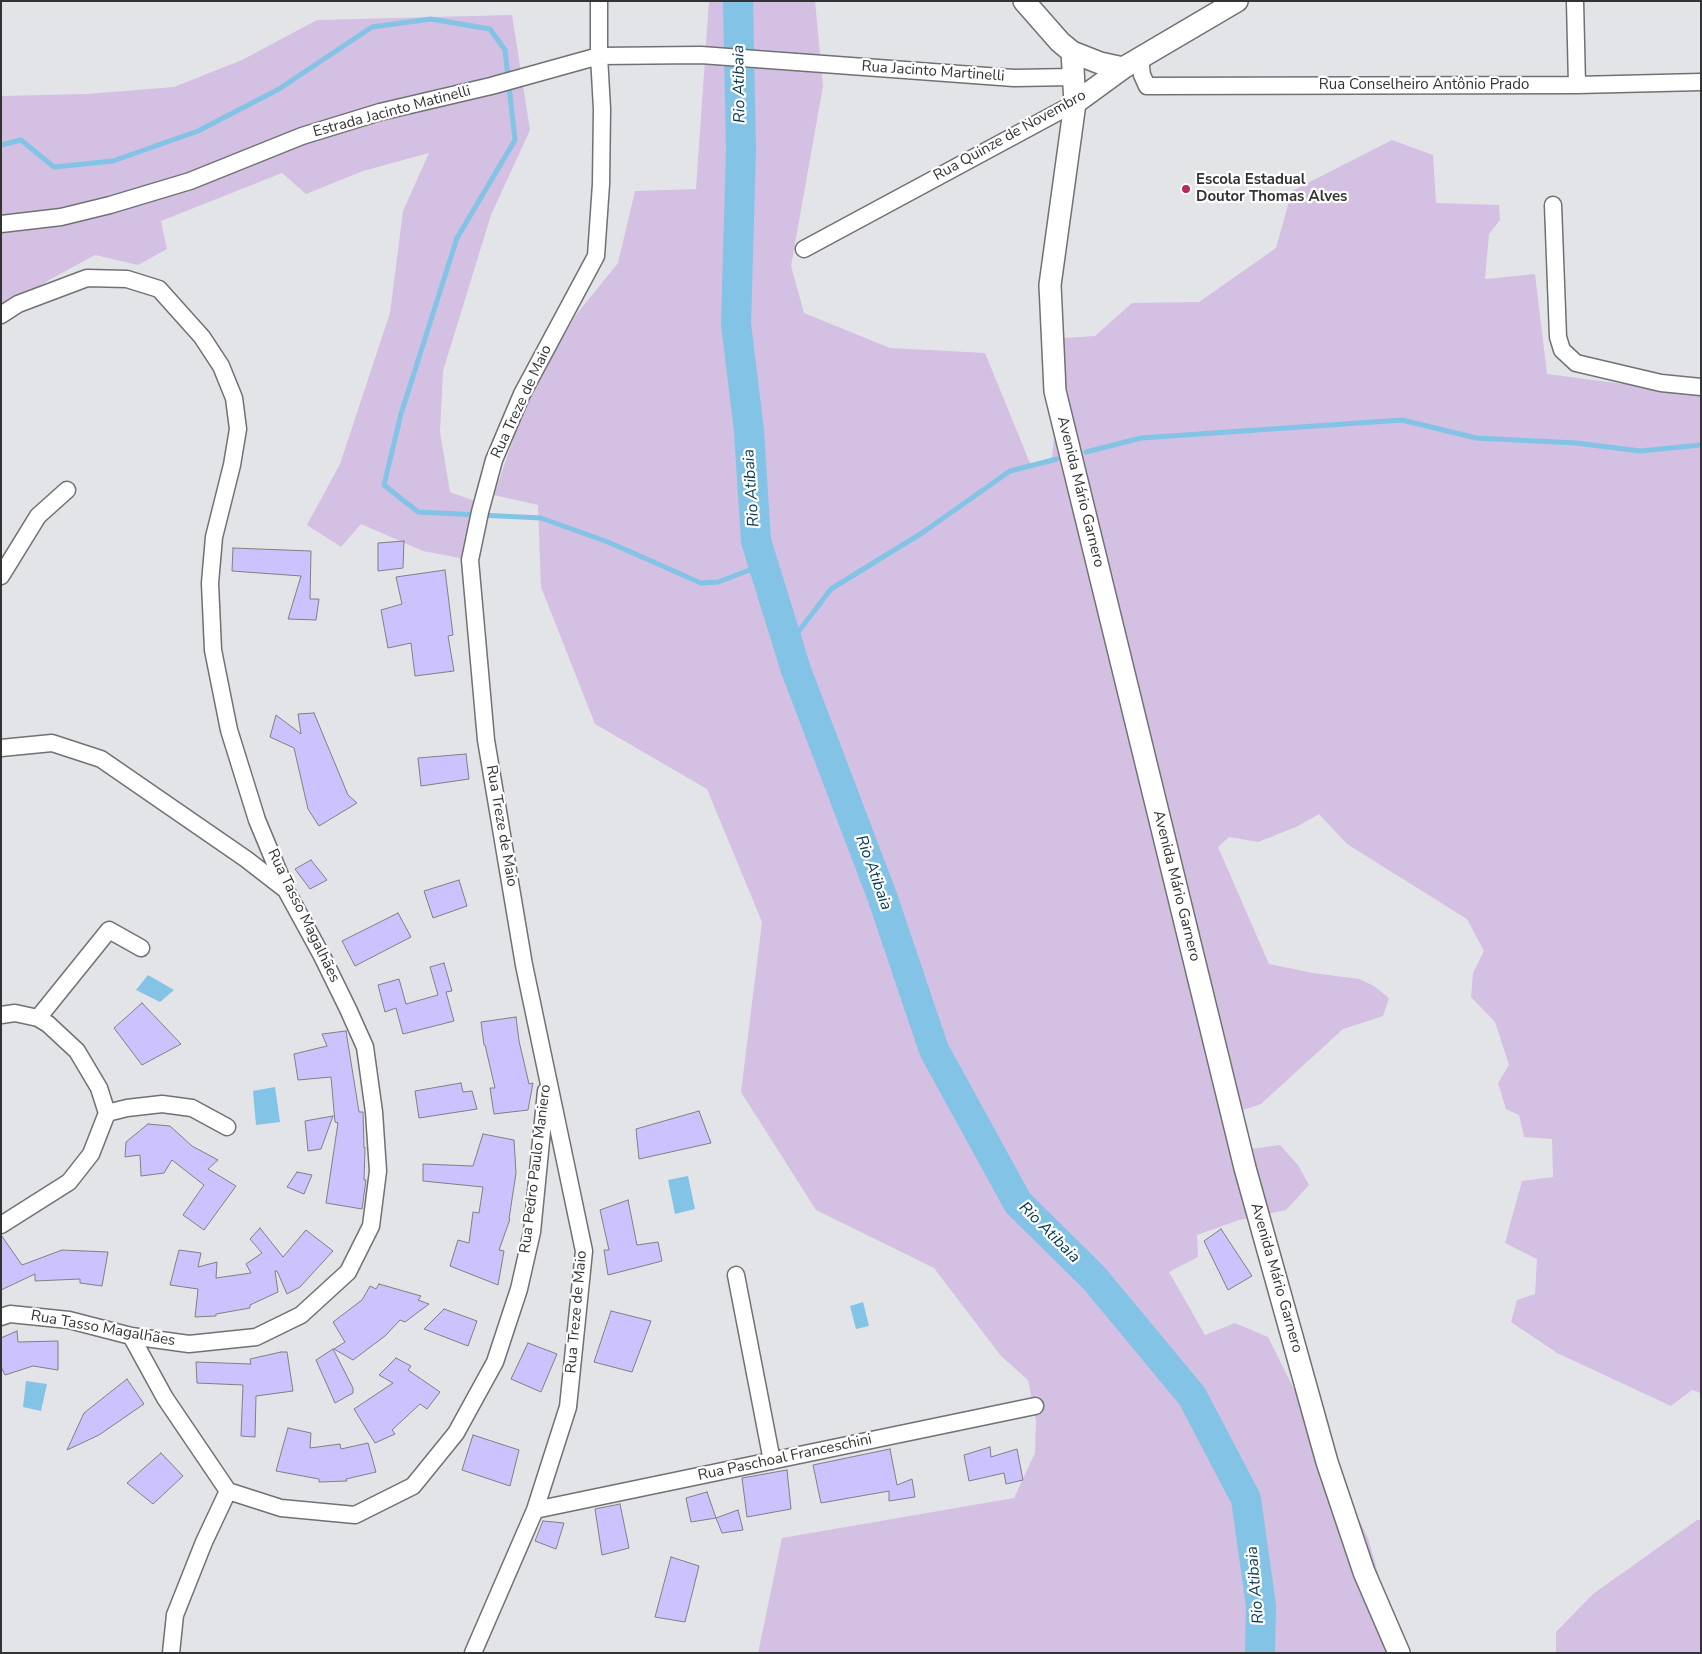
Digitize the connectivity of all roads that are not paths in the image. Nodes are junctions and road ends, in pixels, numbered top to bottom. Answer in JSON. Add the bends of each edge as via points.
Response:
{"nodes":[{"id":1,"x":599,"y":1,"type":"edge"},
{"id":2,"x":1024,"y":1,"type":"edge"},
{"id":3,"x":1237,"y":1,"type":"edge"},
{"id":4,"x":1575,"y":1,"type":"edge"},
{"id":5,"x":1072,"y":52,"type":"junction"},
{"id":6,"x":599,"y":56,"type":"junction"},
{"id":7,"x":793,"y":62,"type":"joint"},
{"id":8,"x":1131,"y":63,"type":"junction"},
{"id":9,"x":1074,"y":77,"type":"junction"},
{"id":10,"x":1701,"y":82,"type":"edge"},
{"id":11,"x":1577,"y":85,"type":"junction"},
{"id":12,"x":1075,"y":103,"type":"junction"},
{"id":13,"x":1553,"y":205,"type":"dead end"},
{"id":14,"x":1,"y":224,"type":"edge"},
{"id":15,"x":804,"y":249,"type":"dead end"},
{"id":16,"x":1,"y":315,"type":"edge"},
{"id":17,"x":1701,"y":387,"type":"edge"},
{"id":18,"x":67,"y":490,"type":"dead end"},
{"id":19,"x":1,"y":576,"type":"edge"},
{"id":20,"x":1,"y":748,"type":"edge"},
{"id":21,"x":287,"y":892,"type":"junction"},
{"id":22,"x":141,"y":948,"type":"dead end"},
{"id":23,"x":1,"y":1015,"type":"edge"},
{"id":24,"x":38,"y":1018,"type":"junction"},
{"id":25,"x":547,"y":1076,"type":"junction"},
{"id":26,"x":107,"y":1113,"type":"junction"},
{"id":27,"x":226,"y":1127,"type":"dead end"},
{"id":28,"x":1,"y":1225,"type":"edge"},
{"id":29,"x":736,"y":1275,"type":"dead end"},
{"id":30,"x":1,"y":1317,"type":"edge"},
{"id":31,"x":132,"y":1336,"type":"junction"},
{"id":32,"x":1034,"y":1406,"type":"dead end"},
{"id":33,"x":772,"y":1461,"type":"junction"},
{"id":34,"x":228,"y":1491,"type":"junction"},
{"id":35,"x":534,"y":1510,"type":"junction"},
{"id":36,"x":171,"y":1653,"type":"edge"},
{"id":37,"x":473,"y":1653,"type":"edge"},
{"id":38,"x":1399,"y":1653,"type":"edge"}],
"edges":[{"from":1,"to":6,"type":"street","name":"Rua Treze de Maio"},
{"from":2,"to":5,"type":"main road"},
{"from":3,"to":8,"type":"main road","name":"Rua Quinze de Novembro"},
{"from":4,"to":11,"type":"street"},
{"from":5,"to":8,"type":"main road","via":[[1100,63]]},
{"from":5,"to":9,"type":"main road","name":"Avenida Mário Garnero"},
{"from":6,"to":7,"type":"street","name":"Estrada Jacinto Matinelli","via":[[701,55]]},
{"from":6,"to":14,"type":"street","name":"Estrada Jacinto Matinelli","via":[[380,112],[302,136],[190,181],[110,205],[61,217]]},
{"from":6,"to":25,"type":"street","name":"Rua Treze de Maio","via":[[601,184],[596,256],[522,394],[494,460],[470,560],[486,740],[524,965]]},
{"from":7,"to":9,"type":"street","name":"Rua Jacinto Martinelli","via":[[1014,78]]},
{"from":8,"to":11,"type":"street","name":"Rua Conselheiro Antônio Prado","via":[[1147,86]]},
{"from":8,"to":12,"type":"main road","name":"Rua Quinze de Novembro"},
{"from":9,"to":12,"type":"main road","name":"Avenida Mário Garnero"},
{"from":10,"to":11,"type":"street","name":"Rua Conselheiro Antônio Prado"},
{"from":12,"to":15,"type":"street","name":"Rua Quinze de Novembro"},
{"from":12,"to":38,"type":"main road","name":"Avenida Mário Garnero","via":[[1050,285],[1055,391],[1245,1168],[1327,1462],[1364,1572]]},
{"from":13,"to":17,"type":"street","via":[[1558,337],[1562,350],[1576,363],[1661,383]]},
{"from":16,"to":21,"type":"street","name":"Rua Tasso Magalhães","via":[[18,304],[87,278],[127,279],[159,289],[202,337],[221,366],[234,398],[238,429],[214,537],[210,583],[213,650],[229,730],[257,820]]},
{"from":18,"to":19,"type":"street","via":[[38,516]]},
{"from":20,"to":21,"type":"street","via":[[52,743],[101,759]]},
{"from":21,"to":31,"type":"street","name":"Rua Tasso Magalhães","via":[[322,956],[364,1047],[374,1112],[378,1170],[371,1226],[348,1272],[301,1315],[256,1336],[189,1344]]},
{"from":22,"to":24,"type":"street","via":[[110,930]]},
{"from":23,"to":24,"type":"street","via":[[15,1013]]},
{"from":24,"to":26,"type":"street","via":[[77,1051],[99,1088]]},
{"from":25,"to":34,"type":"street","name":"Rua Pedro Paulo Maniero","via":[[532,1232],[519,1289],[495,1362],[456,1433],[413,1486],[355,1514],[281,1508]]},
{"from":25,"to":35,"type":"street","name":"Rua Treze de Maio","via":[[584,1252],[568,1407]]},
{"from":26,"to":27,"type":"street","via":[[162,1104],[192,1108]]},
{"from":26,"to":28,"type":"street","via":[[91,1154],[69,1182]]},
{"from":29,"to":33,"type":"street"},
{"from":30,"to":31,"type":"street","name":"Rua Tasso Magalhães","via":[[10,1314],[69,1320]]},
{"from":31,"to":34,"type":"street","via":[[165,1398]]},
{"from":32,"to":33,"type":"street","name":"Rua Paschoal Franceschini"},
{"from":33,"to":35,"type":"street","name":"Rua Paschoal Franceschini"},
{"from":34,"to":36,"type":"street","via":[[175,1615]]},
{"from":35,"to":37,"type":"street","name":"Rua Treze de Maio"}]}
